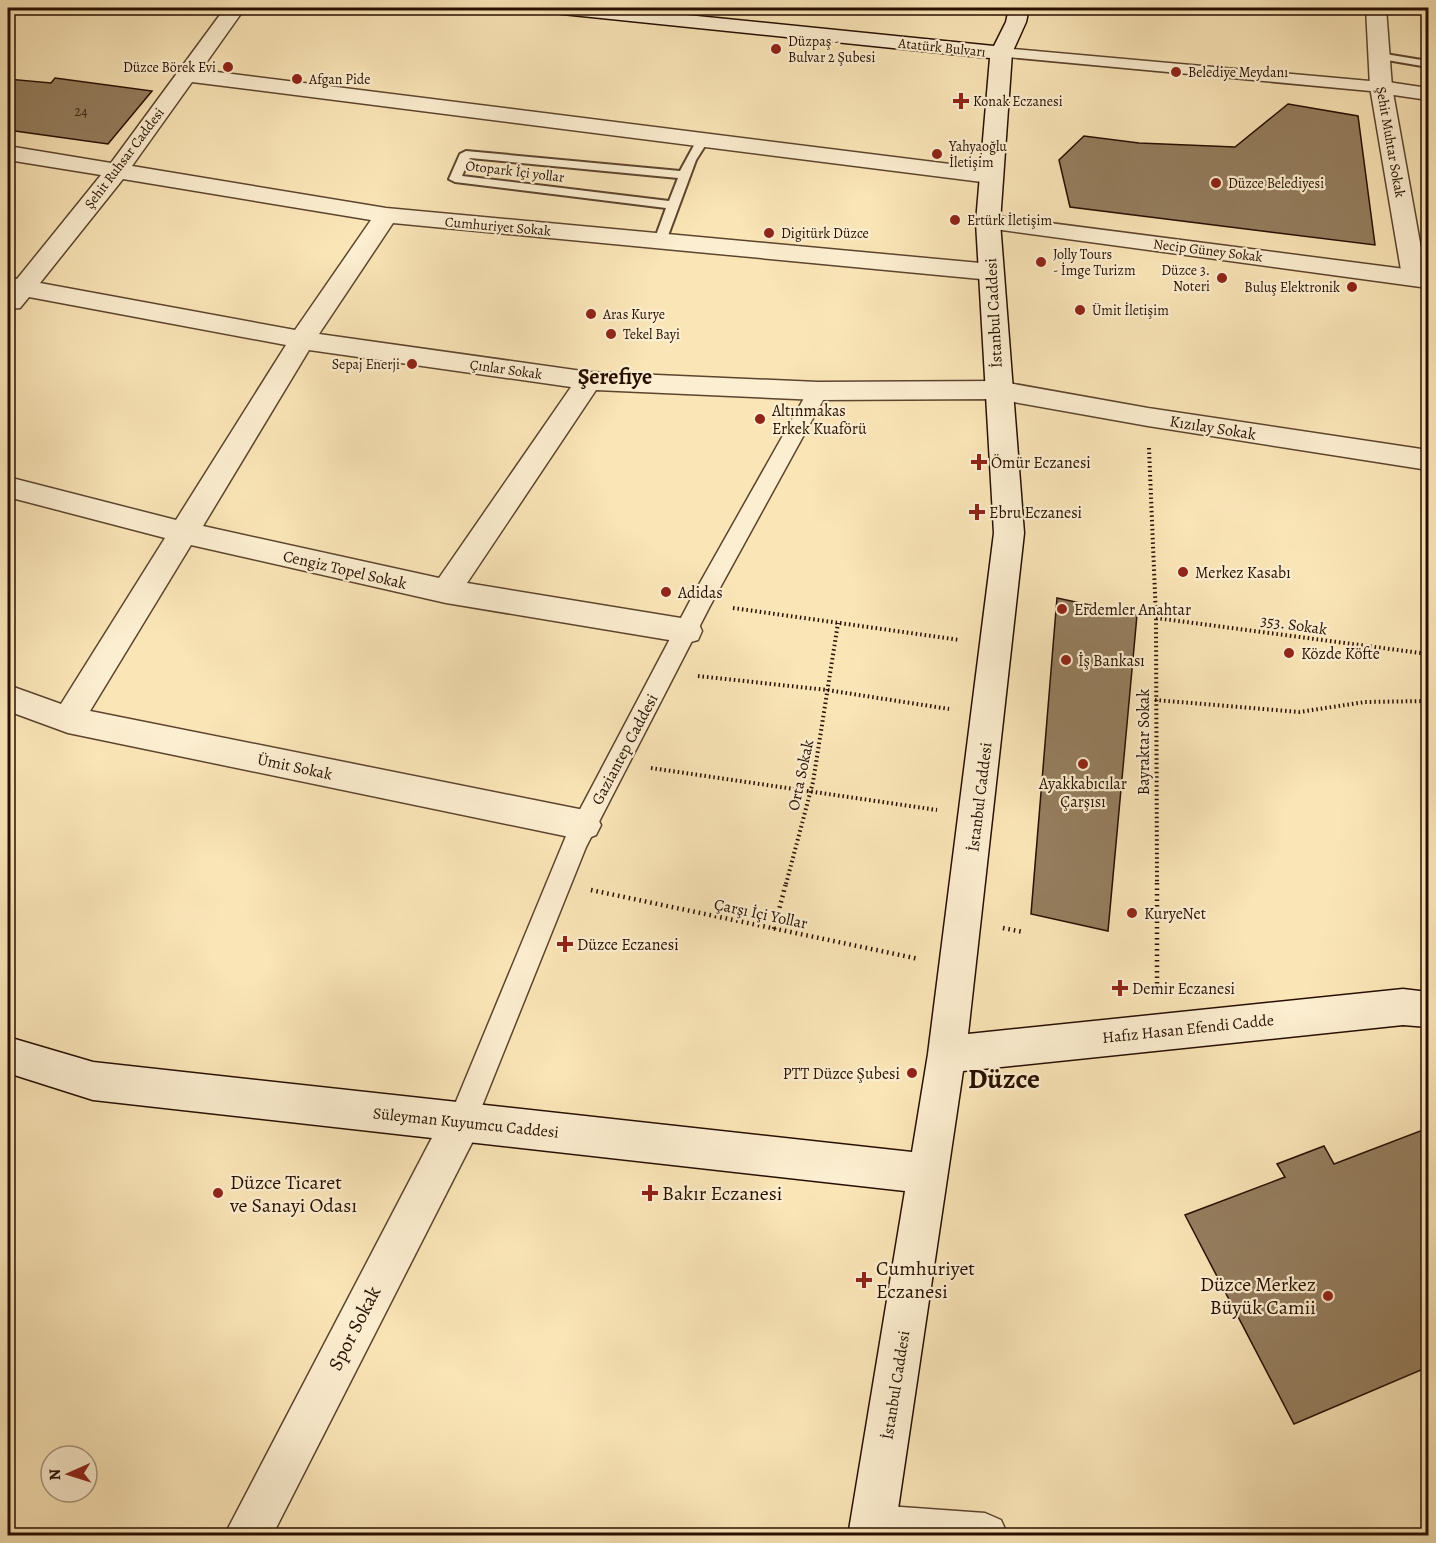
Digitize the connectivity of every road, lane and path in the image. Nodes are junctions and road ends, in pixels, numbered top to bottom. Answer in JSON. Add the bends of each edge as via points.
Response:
{"nodes":[{"id":1,"x":235,"y":8,"type":"edge"},
{"id":2,"x":562,"y":8,"type":"edge"},
{"id":3,"x":1019,"y":8,"type":"edge"},
{"id":4,"x":1376,"y":8,"type":"edge"},
{"id":5,"x":1001,"y":53,"type":"junction"},
{"id":6,"x":1379,"y":56,"type":"junction"},
{"id":7,"x":1428,"y":64,"type":"edge"},
{"id":8,"x":187,"y":75,"type":"junction"},
{"id":9,"x":1381,"y":87,"type":"junction"},
{"id":10,"x":1428,"y":94,"type":"edge"},
{"id":11,"x":705,"y":138,"type":"junction"},
{"id":12,"x":8,"y":153,"type":"edge"},
{"id":13,"x":116,"y":172,"type":"junction"},
{"id":14,"x":684,"y":176,"type":"junction"},
{"id":15,"x":990,"y":176,"type":"junction"},
{"id":16,"x":672,"y":205,"type":"junction"},
{"id":17,"x":386,"y":215,"type":"junction"},
{"id":18,"x":988,"y":222,"type":"junction"},
{"id":19,"x":660,"y":241,"type":"junction"},
{"id":20,"x":991,"y":272,"type":"junction"},
{"id":21,"x":1421,"y":278,"type":"edge"},
{"id":22,"x":12,"y":293,"type":"edge"},
{"id":23,"x":302,"y":340,"type":"junction"},
{"id":24,"x":588,"y":381,"type":"junction"},
{"id":25,"x":998,"y":390,"type":"junction"},
{"id":26,"x":818,"y":391,"type":"junction"},
{"id":27,"x":1148,"y":417,"type":"junction"},
{"id":28,"x":1428,"y":460,"type":"edge"},
{"id":29,"x":8,"y":488,"type":"edge"},
{"id":30,"x":182,"y":532,"type":"junction"},
{"id":31,"x":446,"y":591,"type":"junction"},
{"id":32,"x":700,"y":603,"type":"junction"},
{"id":33,"x":1156,"y":618,"type":"junction"},
{"id":34,"x":838,"y":623,"type":"junction"},
{"id":35,"x":687,"y":631,"type":"junction"},
{"id":36,"x":996,"y":646,"type":"junction"},
{"id":37,"x":1428,"y":654,"type":"edge"},
{"id":38,"x":664,"y":673,"type":"junction"},
{"id":39,"x":827,"y":690,"type":"junction"},
{"id":40,"x":8,"y":698,"type":"edge"},
{"id":41,"x":1155,"y":700,"type":"junction"},
{"id":42,"x":1428,"y":701,"type":"edge"},
{"id":43,"x":989,"y":715,"type":"junction"},
{"id":44,"x":68,"y":720,"type":"junction"},
{"id":45,"x":617,"y":763,"type":"junction"},
{"id":46,"x":811,"y":791,"type":"junction"},
{"id":47,"x":977,"y":816,"type":"junction"},
{"id":48,"x":584,"y":825,"type":"junction"},
{"id":49,"x":559,"y":883,"type":"junction"},
{"id":50,"x":774,"y":929,"type":"junction"},
{"id":51,"x":958,"y":967,"type":"junction"},
{"id":52,"x":1428,"y":1009,"type":"edge"},
{"id":53,"x":1157,"y":1031,"type":"junction"},
{"id":54,"x":947,"y":1054,"type":"junction"},
{"id":55,"x":8,"y":1055,"type":"edge"},
{"id":56,"x":462,"y":1121,"type":"junction"},
{"id":57,"x":928,"y":1174,"type":"junction"},
{"id":58,"x":872,"y":1532,"type":"edge"},
{"id":59,"x":248,"y":1536,"type":"edge"},
{"id":60,"x":985,"y":1536,"type":"edge"}],
"edges":[{"from":1,"to":8,"type":"street","name":"Şehit Ruhsar Caddesi"},
{"from":2,"to":5,"type":"street","name":"Atatürk Bulvarı"},
{"from":3,"to":5,"type":"street","via":[[1017,22]]},
{"from":4,"to":6,"type":"street","name":"Şehit Muhtar Sokak"},
{"from":5,"to":9,"type":"street"},
{"from":5,"to":15,"type":"street","name":"İstanbul Caddesi"},
{"from":6,"to":7,"type":"lane"},
{"from":6,"to":9,"type":"street","name":"Şehit Muhtar Sokak"},
{"from":8,"to":11,"type":"street"},
{"from":8,"to":13,"type":"street","name":"Şehit Ruhsar Caddesi"},
{"from":9,"to":10,"type":"street"},
{"from":9,"to":21,"type":"street","name":"Şehit Muhtar Sokak"},
{"from":11,"to":14,"type":"lane"},
{"from":11,"to":15,"type":"street"},
{"from":12,"to":13,"type":"street","name":"Cumhuriyet Sokak"},
{"from":13,"to":17,"type":"street","name":"Cumhuriyet Sokak"},
{"from":13,"to":22,"type":"street","name":"Şehit Ruhsar Caddesi"},
{"from":14,"to":16,"type":"lane"},
{"from":14,"to":16,"type":"lane","name":"Otopark İçi yollar","via":[[466,154],[455,179]]},
{"from":15,"to":18,"type":"street","name":"İstanbul Caddesi"},
{"from":16,"to":19,"type":"lane"},
{"from":17,"to":19,"type":"street","name":"Cumhuriyet Sokak"},
{"from":17,"to":23,"type":"street"},
{"from":18,"to":20,"type":"street","name":"İstanbul Caddesi"},
{"from":18,"to":21,"type":"street","name":"Necip Güney Sokak"},
{"from":19,"to":20,"type":"street","name":"Cumhuriyet Sokak"},
{"from":20,"to":25,"type":"street","name":"İstanbul Caddesi"},
{"from":22,"to":23,"type":"street","name":"Çınlar Sokak"},
{"from":23,"to":24,"type":"street","name":"Çınlar Sokak"},
{"from":23,"to":30,"type":"street"},
{"from":24,"to":26,"type":"street","name":"Çınlar Sokak"},
{"from":24,"to":31,"type":"street"},
{"from":25,"to":26,"type":"street","name":"Çınlar Sokak"},
{"from":25,"to":27,"type":"street","name":"Kızılay Sokak"},
{"from":25,"to":36,"type":"street","name":"İstanbul Caddesi","via":[[1009,533]]},
{"from":26,"to":32,"type":"street","name":"Gaziantep Caddesi"},
{"from":27,"to":28,"type":"street","name":"Kızılay Sokak"},
{"from":27,"to":33,"type":"path","name":"Bayraktar Sokak"},
{"from":29,"to":30,"type":"street","name":"Cengiz Topel Sokak"},
{"from":30,"to":31,"type":"street","name":"Cengiz Topel Sokak"},
{"from":30,"to":44,"type":"street"},
{"from":31,"to":35,"type":"street","name":"Cengiz Topel Sokak"},
{"from":32,"to":34,"type":"path"},
{"from":32,"to":35,"type":"street","name":"Gaziantep Caddesi"},
{"from":33,"to":37,"type":"path","name":"353. Sokak"},
{"from":33,"to":41,"type":"path","name":"Bayraktar Sokak"},
{"from":34,"to":36,"type":"path"},
{"from":34,"to":39,"type":"path","name":"Orta Sokak"},
{"from":35,"to":38,"type":"street","name":"Gaziantep Caddesi"},
{"from":36,"to":43,"type":"street","name":"İstanbul Caddesi"},
{"from":38,"to":39,"type":"path"},
{"from":38,"to":45,"type":"street","name":"Gaziantep Caddesi"},
{"from":39,"to":43,"type":"path"},
{"from":39,"to":46,"type":"path","name":"Orta Sokak"},
{"from":40,"to":44,"type":"street","name":"Ümit Sokak"},
{"from":41,"to":42,"type":"path","via":[[1299,712],[1365,702]]},
{"from":41,"to":53,"type":"path","name":"Bayraktar Sokak"},
{"from":43,"to":47,"type":"street","name":"İstanbul Caddesi"},
{"from":44,"to":48,"type":"street","name":"Ümit Sokak"},
{"from":45,"to":46,"type":"path"},
{"from":45,"to":48,"type":"street","name":"Gaziantep Caddesi"},
{"from":46,"to":47,"type":"path"},
{"from":46,"to":50,"type":"path","name":"Orta Sokak"},
{"from":47,"to":51,"type":"street","name":"İstanbul Caddesi"},
{"from":48,"to":49,"type":"street","name":"Gaziantep Caddesi"},
{"from":49,"to":50,"type":"path","name":"Çarşı İçi Yollar"},
{"from":49,"to":56,"type":"street","name":"Gaziantep Caddesi"},
{"from":50,"to":51,"type":"path","name":"Çarşı İçi Yollar"},
{"from":51,"to":54,"type":"street","name":"İstanbul Caddesi"},
{"from":52,"to":53,"type":"street","name":"Hafız Hasan Efendi Cadde","via":[[1403,1007]]},
{"from":53,"to":54,"type":"street","name":"Hafız Hasan Efendi Cadde"},
{"from":54,"to":57,"type":"street","name":"İstanbul Caddesi"},
{"from":55,"to":56,"type":"street","name":"Süleyman Kuyumcu Caddesi","via":[[93,1081]]},
{"from":56,"to":57,"type":"street","name":"Süleyman Kuyumcu Caddesi"},
{"from":56,"to":59,"type":"street","name":"Spor Sokak"},
{"from":57,"to":58,"type":"street","name":"İstanbul Caddesi"},
{"from":58,"to":60,"type":"street"}]}
